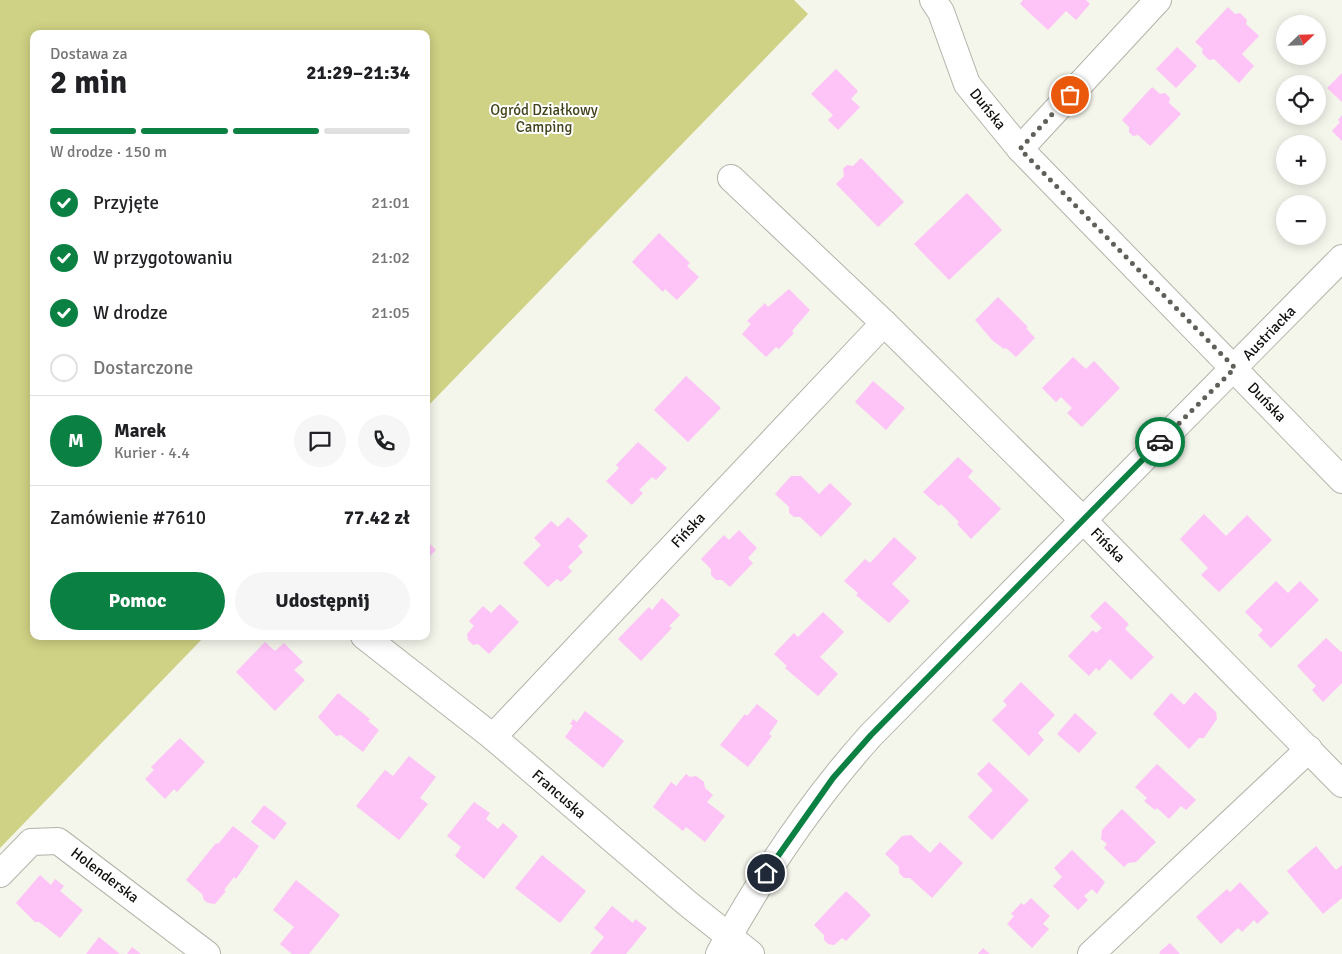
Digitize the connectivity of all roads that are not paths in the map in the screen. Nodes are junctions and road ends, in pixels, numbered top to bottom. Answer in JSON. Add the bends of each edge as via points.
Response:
{"nodes":[{"id":1,"x":933,"y":0,"type":"edge"},
{"id":2,"x":1158,"y":0,"type":"edge"},
{"id":3,"x":1020,"y":149,"type":"junction"},
{"id":4,"x":731,"y":178,"type":"dead end"},
{"id":5,"x":1342,"y":258,"type":"edge"},
{"id":6,"x":884,"y":323,"type":"junction"},
{"id":7,"x":1235,"y":368,"type":"junction"},
{"id":8,"x":1342,"y":480,"type":"edge"},
{"id":9,"x":1082,"y":519,"type":"junction"},
{"id":10,"x":369,"y":640,"type":"edge"},
{"id":11,"x":493,"y":737,"type":"junction"},
{"id":12,"x":1309,"y":749,"type":"junction"},
{"id":13,"x":1342,"y":784,"type":"edge"},
{"id":14,"x":0,"y":874,"type":"edge"},
{"id":15,"x":724,"y":945,"type":"edge"},
{"id":16,"x":207,"y":954,"type":"edge"},
{"id":17,"x":751,"y":954,"type":"edge"},
{"id":18,"x":1090,"y":954,"type":"edge"}],
"edges":[{"from":1,"to":3,"type":"street","name":"Duńska","via":[[941,12],[967,84]]},
{"from":2,"to":3,"type":"street"},
{"from":3,"to":7,"type":"street","name":"Duńska"},
{"from":4,"to":6,"type":"street","name":"Fińska"},
{"from":5,"to":7,"type":"street","name":"Austriacka"},
{"from":6,"to":9,"type":"street","name":"Fińska"},
{"from":6,"to":11,"type":"street","name":"Fińska"},
{"from":7,"to":8,"type":"street","name":"Duńska"},
{"from":7,"to":9,"type":"street","name":"Austriacka"},
{"from":9,"to":12,"type":"street","name":"Fińska"},
{"from":9,"to":15,"type":"street","via":[[842,767],[788,840]]},
{"from":10,"to":11,"type":"street","name":"Francuska"},
{"from":11,"to":15,"type":"street","name":"Francuska","via":[[687,904]]},
{"from":12,"to":13,"type":"street","name":"Fińska"},
{"from":12,"to":18,"type":"street"},
{"from":14,"to":16,"type":"street","name":"Holenderska","via":[[31,842],[58,841]]},
{"from":15,"to":17,"type":"street","name":"Francuska"}]}
